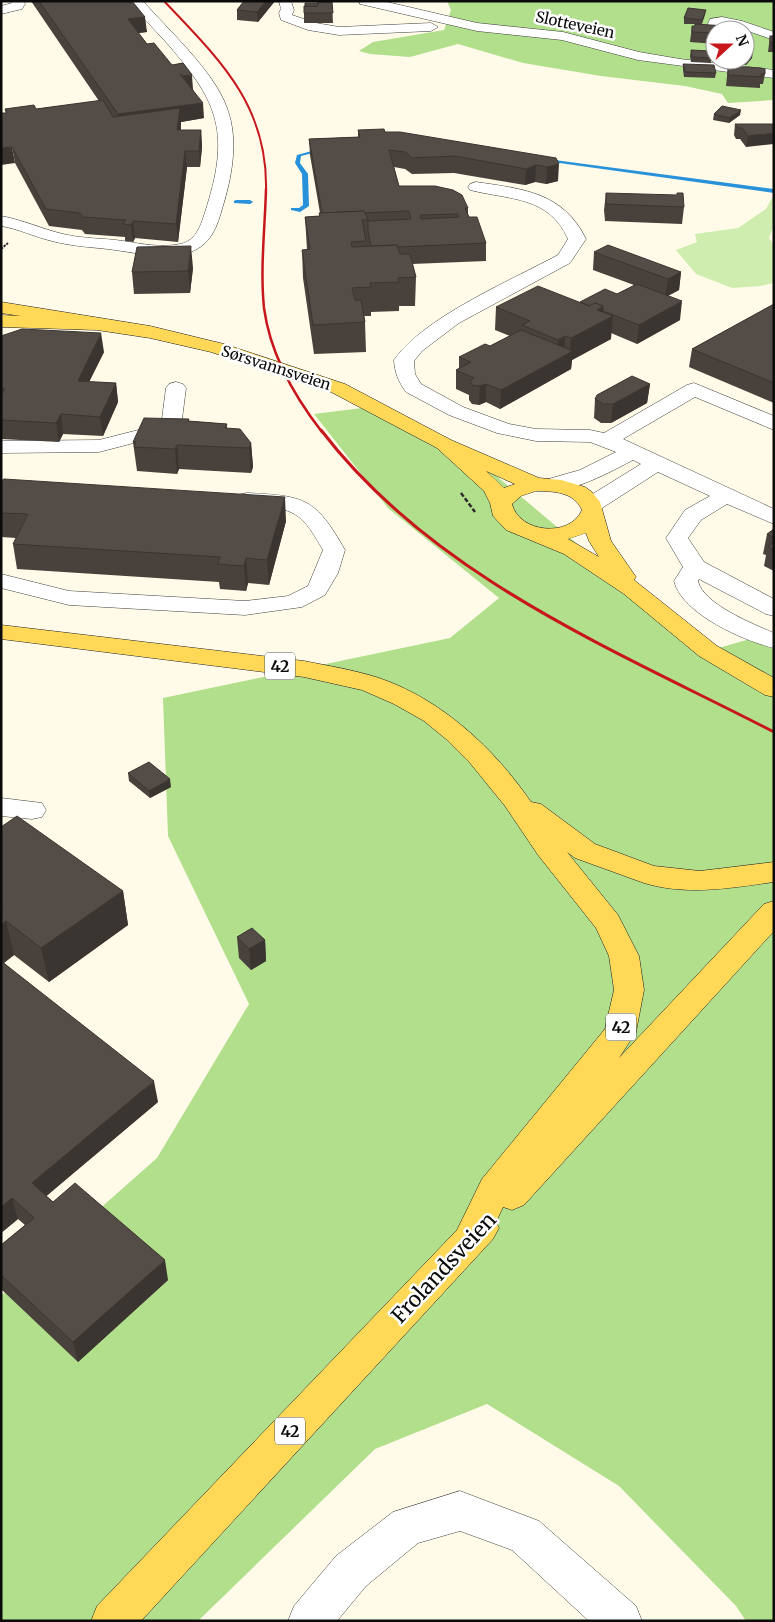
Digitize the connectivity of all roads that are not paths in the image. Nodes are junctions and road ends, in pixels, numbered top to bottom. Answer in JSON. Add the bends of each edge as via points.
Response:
{"nodes":[{"id":1,"x":18,"y":1,"type":"edge"},
{"id":2,"x":136,"y":1,"type":"edge"},
{"id":3,"x":285,"y":1,"type":"edge"},
{"id":4,"x":365,"y":1,"type":"edge"},
{"id":5,"x":1,"y":10,"type":"edge"},
{"id":6,"x":477,"y":27,"type":"junction"},
{"id":7,"x":755,"y":30,"type":"edge"},
{"id":8,"x":774,"y":36,"type":"edge"},
{"id":9,"x":705,"y":63,"type":"edge"},
{"id":10,"x":752,"y":70,"type":"edge"},
{"id":11,"x":774,"y":74,"type":"edge"},
{"id":12,"x":476,"y":187,"type":"dead end"},
{"id":13,"x":1,"y":220,"type":"edge"},
{"id":14,"x":185,"y":250,"type":"junction"},
{"id":15,"x":194,"y":267,"type":"dead end"},
{"id":16,"x":1,"y":306,"type":"edge"},
{"id":17,"x":1,"y":321,"type":"edge"},
{"id":18,"x":97,"y":324,"type":"junction"},
{"id":19,"x":176,"y":388,"type":"dead end"},
{"id":20,"x":774,"y":424,"type":"edge"},
{"id":21,"x":607,"y":440,"type":"junction"},
{"id":22,"x":444,"y":444,"type":"junction"},
{"id":23,"x":1,"y":447,"type":"edge"},
{"id":24,"x":633,"y":452,"type":"junction"},
{"id":25,"x":657,"y":463,"type":"junction"},
{"id":26,"x":544,"y":485,"type":"junction"},
{"id":27,"x":726,"y":495,"type":"junction"},
{"id":28,"x":229,"y":499,"type":"edge"},
{"id":29,"x":501,"y":503,"type":"junction"},
{"id":30,"x":592,"y":510,"type":"junction"},
{"id":31,"x":774,"y":517,"type":"edge"},
{"id":32,"x":538,"y":534,"type":"junction"},
{"id":33,"x":695,"y":567,"type":"junction"},
{"id":34,"x":1,"y":581,"type":"edge"},
{"id":35,"x":632,"y":589,"type":"junction"},
{"id":36,"x":774,"y":609,"type":"edge"},
{"id":37,"x":1,"y":632,"type":"edge"},
{"id":38,"x":774,"y":642,"type":"edge"},
{"id":39,"x":774,"y":689,"type":"edge"},
{"id":40,"x":515,"y":799,"type":"junction"},
{"id":41,"x":1,"y":807,"type":"edge"},
{"id":42,"x":32,"y":810,"type":"dead end"},
{"id":43,"x":774,"y":872,"type":"edge"},
{"id":44,"x":774,"y":912,"type":"edge"},
{"id":45,"x":469,"y":1241,"type":"junction"},
{"id":46,"x":112,"y":1621,"type":"edge"},
{"id":47,"x":309,"y":1621,"type":"edge"},
{"id":48,"x":621,"y":1621,"type":"edge"}],
"edges":[{"from":1,"to":5,"type":"street","via":[[17,6]]},
{"from":2,"to":14,"type":"street","via":[[210,89],[220,108],[225,130],[218,196],[207,231],[201,240]]},
{"from":3,"to":6,"type":"street","via":[[286,17],[330,30]]},
{"from":4,"to":6,"type":"street","name":"Slotteveien"},
{"from":6,"to":9,"type":"street","name":"Slotteveien","via":[[563,36],[638,56]]},
{"from":7,"to":8,"type":"street"},
{"from":10,"to":11,"type":"street","name":"Slotteveien"},
{"from":12,"to":21,"type":"street","via":[[542,201],[561,212],[573,227],[577,239],[564,258],[452,319],[415,347],[404,360],[405,374],[413,388],[456,411],[504,429],[536,435],[590,436]]},
{"from":13,"to":14,"type":"street","via":[[60,238],[158,250]]},
{"from":14,"to":15,"type":"street"},
{"from":16,"to":18,"type":"main road","name":"Sørsvannsveien"},
{"from":17,"to":18,"type":"main road","name":"Sørsvannsveien"},
{"from":18,"to":22,"type":"main road","name":"Sørsvannsveien","via":[[217,348],[338,388]]},
{"from":19,"to":23,"type":"street","via":[[172,419],[165,429],[99,446]]},
{"from":20,"to":21,"type":"street","via":[[694,389]]},
{"from":21,"to":24,"type":"street"},
{"from":22,"to":26,"type":"main road","name":"Sørsvannsveien"},
{"from":22,"to":29,"type":"main road","name":"Sørsvannsveien","via":[[492,488]]},
{"from":24,"to":25,"type":"street"},
{"from":24,"to":26,"type":"street","via":[[588,475]]},
{"from":25,"to":27,"type":"street"},
{"from":25,"to":30,"type":"street"},
{"from":26,"to":29,"type":"main road","via":[[513,491]]},
{"from":26,"to":30,"type":"main road","name":"Sørsvannsveien","via":[[577,492]]},
{"from":27,"to":31,"type":"street"},
{"from":27,"to":33,"type":"street","via":[[693,514],[677,538]]},
{"from":28,"to":34,"type":"street","via":[[288,502],[306,509],[321,525],[334,550],[317,590],[294,602],[245,608],[69,598]]},
{"from":29,"to":32,"type":"main road","name":"Sørsvannsveien","via":[[500,511],[512,526]]},
{"from":30,"to":32,"type":"main road","via":[[588,522],[573,531]]},
{"from":30,"to":35,"type":"main road","via":[[600,541]]},
{"from":32,"to":35,"type":"main road","via":[[572,549]]},
{"from":33,"to":36,"type":"street"},
{"from":33,"to":38,"type":"street","via":[[686,581],[688,591],[709,608]]},
{"from":35,"to":39,"type":"main road","via":[[708,651]]},
{"from":37,"to":40,"type":"main road","number":"42","via":[[304,669],[371,684],[432,714],[456,733]]},
{"from":40,"to":43,"type":"main road","number":"42","via":[[585,851],[654,876],[700,881]]},
{"from":40,"to":45,"type":"main road","number":"42","via":[[548,848],[608,923],[624,956],[629,990],[620,1032],[494,1189]]},
{"from":41,"to":42,"type":"street"},
{"from":44,"to":45,"type":"main road","name":"Frolandsveien","number":"42"},
{"from":45,"to":46,"type":"main road","name":"Frolandsveien","number":"42"},
{"from":47,"to":48,"type":"street","via":[[352,1571],[407,1526],[460,1512],[525,1535]]}]}
